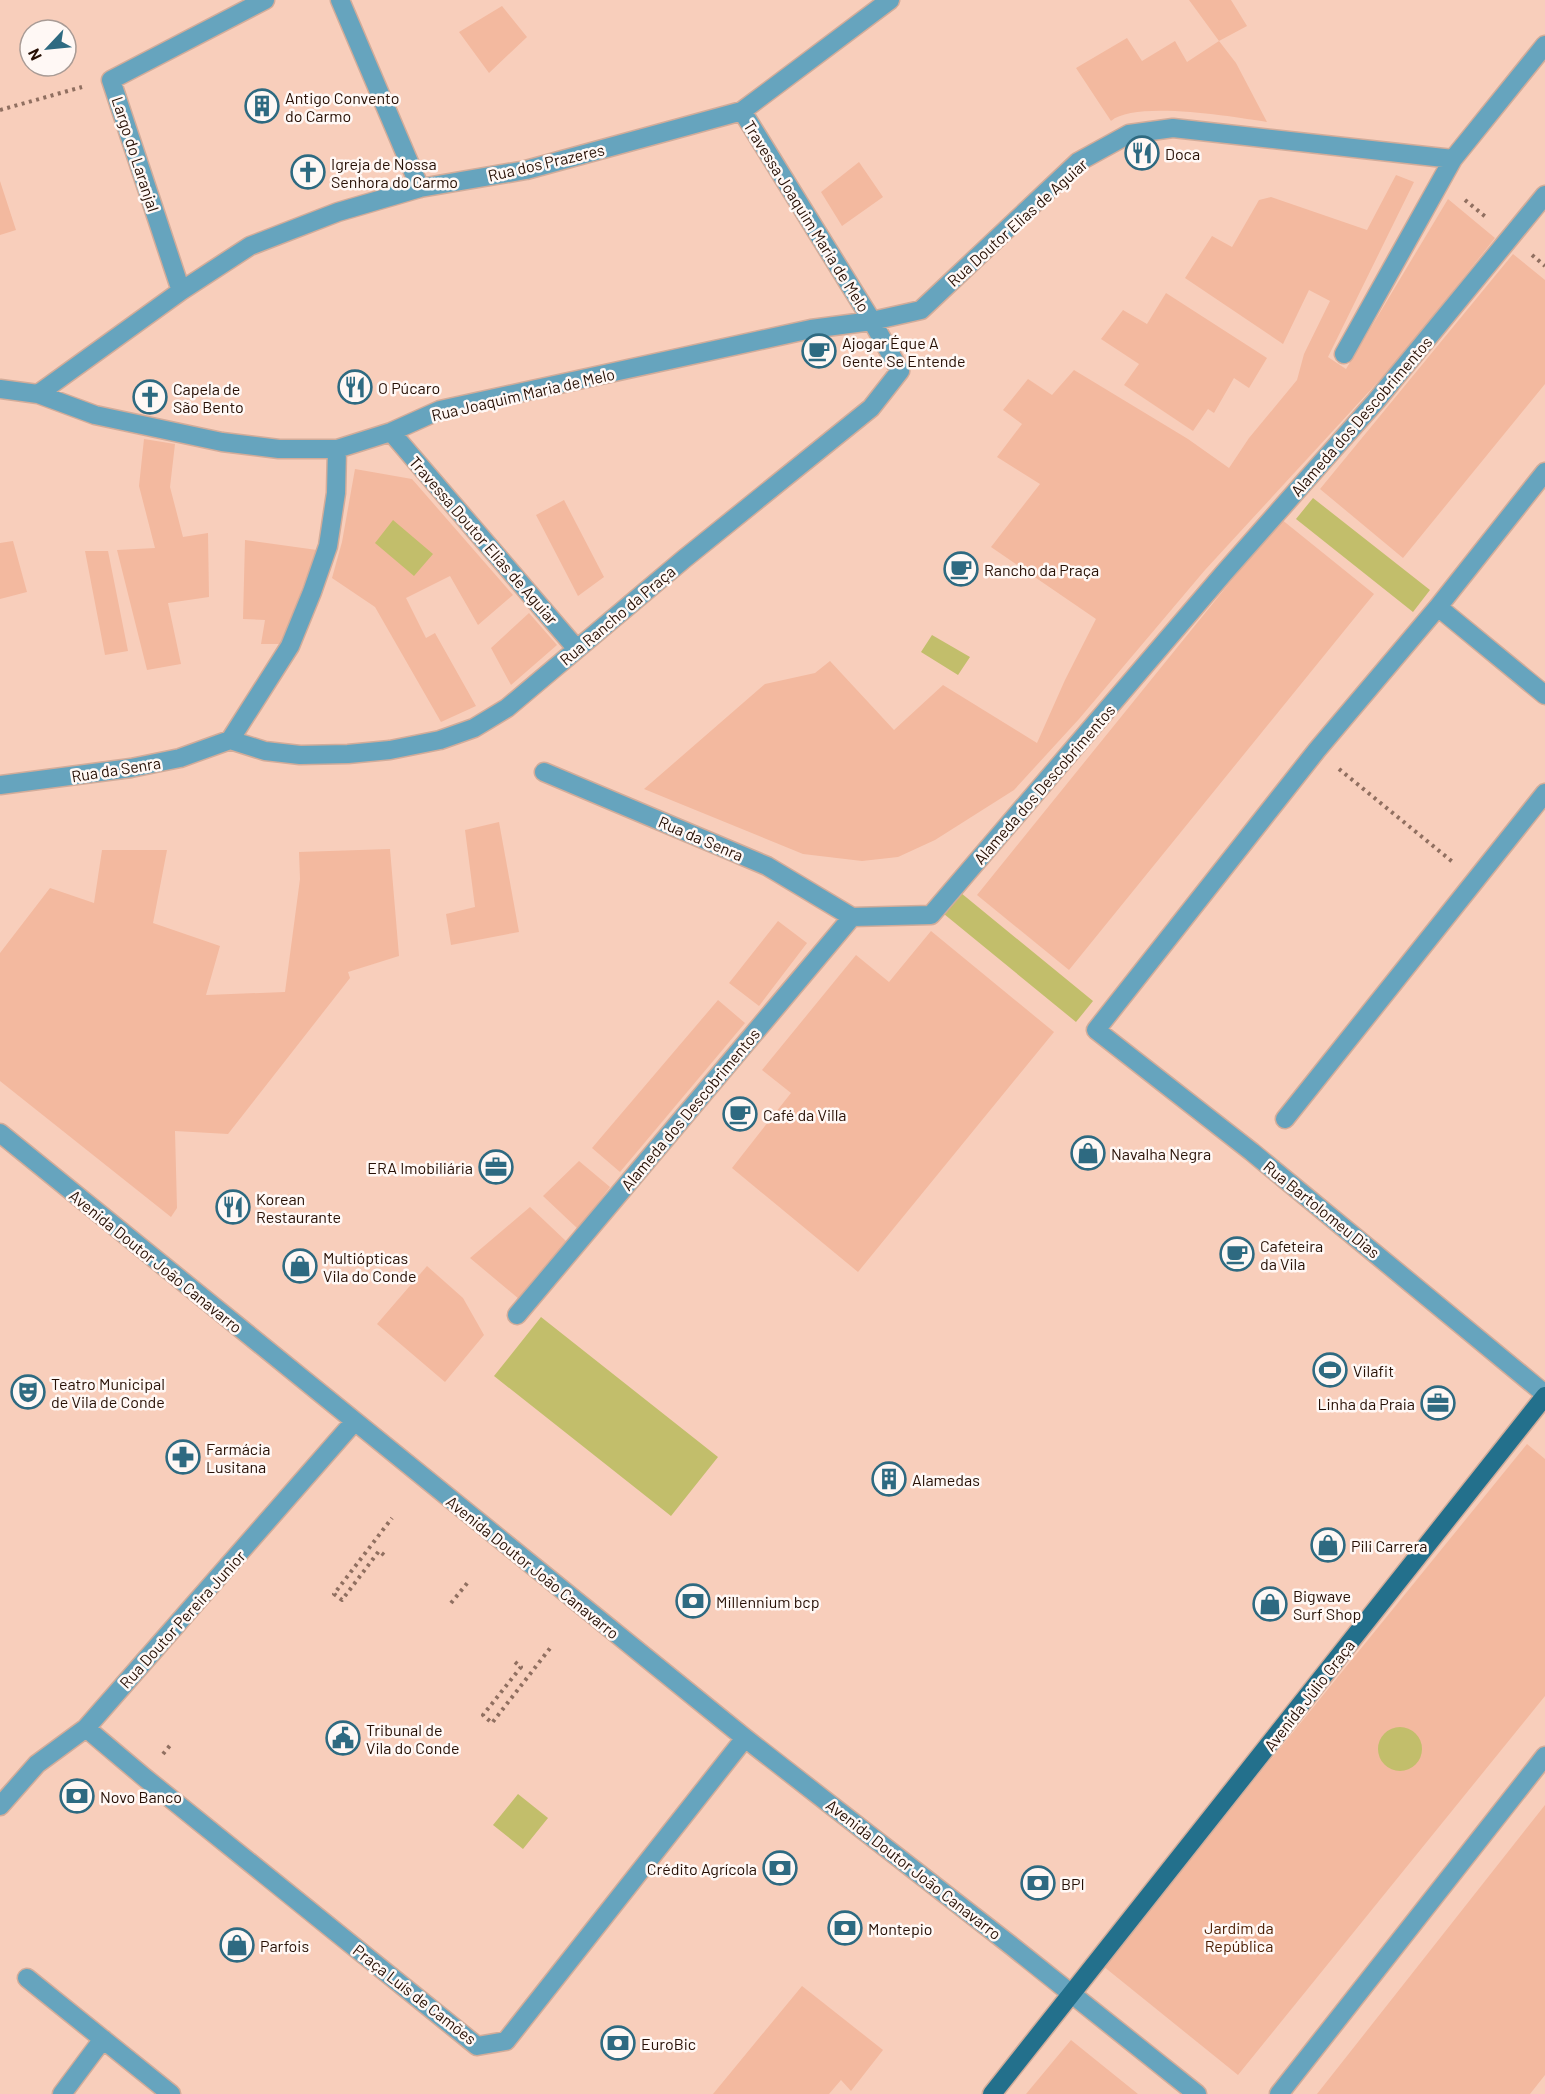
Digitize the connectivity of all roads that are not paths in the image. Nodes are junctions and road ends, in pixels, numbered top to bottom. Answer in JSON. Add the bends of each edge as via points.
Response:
{"nodes":[{"id":1,"x":265,"y":0,"type":"edge"},
{"id":2,"x":340,"y":0,"type":"edge"},
{"id":3,"x":890,"y":0,"type":"edge"},
{"id":4,"x":1545,"y":45,"type":"edge"},
{"id":5,"x":742,"y":111,"type":"junction"},
{"id":6,"x":1453,"y":159,"type":"junction"},
{"id":7,"x":420,"y":188,"type":"junction"},
{"id":8,"x":1545,"y":195,"type":"edge"},
{"id":9,"x":181,"y":291,"type":"junction"},
{"id":10,"x":872,"y":321,"type":"junction"},
{"id":11,"x":1344,"y":354,"type":"dead end"},
{"id":12,"x":0,"y":389,"type":"edge"},
{"id":13,"x":38,"y":394,"type":"junction"},
{"id":14,"x":391,"y":432,"type":"junction"},
{"id":15,"x":337,"y":449,"type":"junction"},
{"id":16,"x":1545,"y":472,"type":"edge"},
{"id":17,"x":1438,"y":607,"type":"junction"},
{"id":18,"x":576,"y":648,"type":"junction"},
{"id":19,"x":1545,"y":695,"type":"edge"},
{"id":20,"x":230,"y":740,"type":"junction"},
{"id":21,"x":544,"y":772,"type":"dead end"},
{"id":22,"x":0,"y":785,"type":"edge"},
{"id":23,"x":1545,"y":793,"type":"edge"},
{"id":24,"x":852,"y":916,"type":"junction"},
{"id":25,"x":1285,"y":1119,"type":"dead end"},
{"id":26,"x":3,"y":1143,"type":"edge"},
{"id":27,"x":517,"y":1315,"type":"dead end"},
{"id":28,"x":1545,"y":1395,"type":"edge"},
{"id":29,"x":354,"y":1422,"type":"junction"},
{"id":30,"x":86,"y":1728,"type":"junction"},
{"id":31,"x":745,"y":1738,"type":"junction"},
{"id":32,"x":1545,"y":1756,"type":"edge"},
{"id":33,"x":0,"y":1806,"type":"edge"},
{"id":34,"x":27,"y":1978,"type":"dead end"},
{"id":35,"x":1072,"y":1993,"type":"junction"},
{"id":36,"x":103,"y":2039,"type":"junction"},
{"id":37,"x":62,"y":2094,"type":"edge"},
{"id":38,"x":171,"y":2094,"type":"edge"},
{"id":39,"x":992,"y":2094,"type":"edge"},
{"id":40,"x":1197,"y":2094,"type":"edge"},
{"id":41,"x":1279,"y":2094,"type":"edge"}],
"edges":[{"from":1,"to":9,"type":"street","name":"Largo do Laranjal","via":[[111,80]]},
{"from":2,"to":7,"type":"street"},
{"from":3,"to":5,"type":"street","name":"Rua dos Prazeres"},
{"from":4,"to":6,"type":"street"},
{"from":5,"to":7,"type":"street","name":"Rua dos Prazeres","via":[[526,170]]},
{"from":5,"to":10,"type":"street","name":"Travessa Joaquim Maria de Melo"},
{"from":6,"to":10,"type":"street","name":"Rua Doutor Elias de Aguiar","via":[[1173,128],[1129,134],[1078,162],[921,310]]},
{"from":6,"to":11,"type":"street"},
{"from":7,"to":9,"type":"street","name":"Rua dos Prazeres","via":[[338,212],[250,246]]},
{"from":8,"to":24,"type":"street","name":"Alameda dos Descobrimentos","via":[[1376,401],[931,915]]},
{"from":9,"to":13,"type":"street","name":"Rua dos Prazeres"},
{"from":10,"to":14,"type":"street","name":"Rua Joaquim Maria de Melo","via":[[811,329],[440,410]]},
{"from":10,"to":18,"type":"street","name":"Rua Rancho da Praça","via":[[900,371],[871,408]]},
{"from":12,"to":13,"type":"street","name":"Rua Joaquim Maria de Melo"},
{"from":13,"to":15,"type":"street","name":"Rua Joaquim Maria de Melo","via":[[96,415],[222,442],[279,449]]},
{"from":14,"to":15,"type":"street","name":"Rua Joaquim Maria de Melo"},
{"from":14,"to":18,"type":"street","name":"Travessa Doutor Elias de Aguiar"},
{"from":15,"to":20,"type":"street","via":[[328,546],[312,592],[290,646]]},
{"from":16,"to":17,"type":"street"},
{"from":17,"to":19,"type":"street"},
{"from":17,"to":28,"type":"street","name":"Rua Bartolomeu Dias","via":[[1317,750],[1096,1030],[1252,1152]]},
{"from":18,"to":20,"type":"street","name":"Rua Rancho da Praça","via":[[507,708],[474,728],[440,740],[348,754],[265,751]]},
{"from":20,"to":22,"type":"street","name":"Rua da Senra","via":[[180,758],[131,768]]},
{"from":21,"to":24,"type":"street","name":"Rua da Senra","via":[[767,866]]},
{"from":23,"to":25,"type":"street"},
{"from":24,"to":27,"type":"street","name":"Alameda dos Descobrimentos"},
{"from":26,"to":29,"type":"street","name":"Avenida Doutor João Canavarro"},
{"from":28,"to":35,"type":"main road","name":"Avenida Júlio Graça"},
{"from":29,"to":30,"type":"street","name":"Rua Doutor Pereira Junior"},
{"from":29,"to":31,"type":"street","name":"Avenida Doutor João Canavarro"},
{"from":30,"to":31,"type":"street","name":"Praça Luís de Camões","via":[[477,2046],[506,2041]]},
{"from":30,"to":33,"type":"street","name":"Rua Doutor Pereira Junior","via":[[37,1764]]},
{"from":31,"to":35,"type":"street","name":"Avenida Doutor João Canavarro"},
{"from":32,"to":41,"type":"street"},
{"from":34,"to":36,"type":"street"},
{"from":35,"to":39,"type":"main road","name":"Avenida Júlio Graça"},
{"from":35,"to":40,"type":"street"},
{"from":36,"to":37,"type":"street"},
{"from":36,"to":38,"type":"street"}]}
